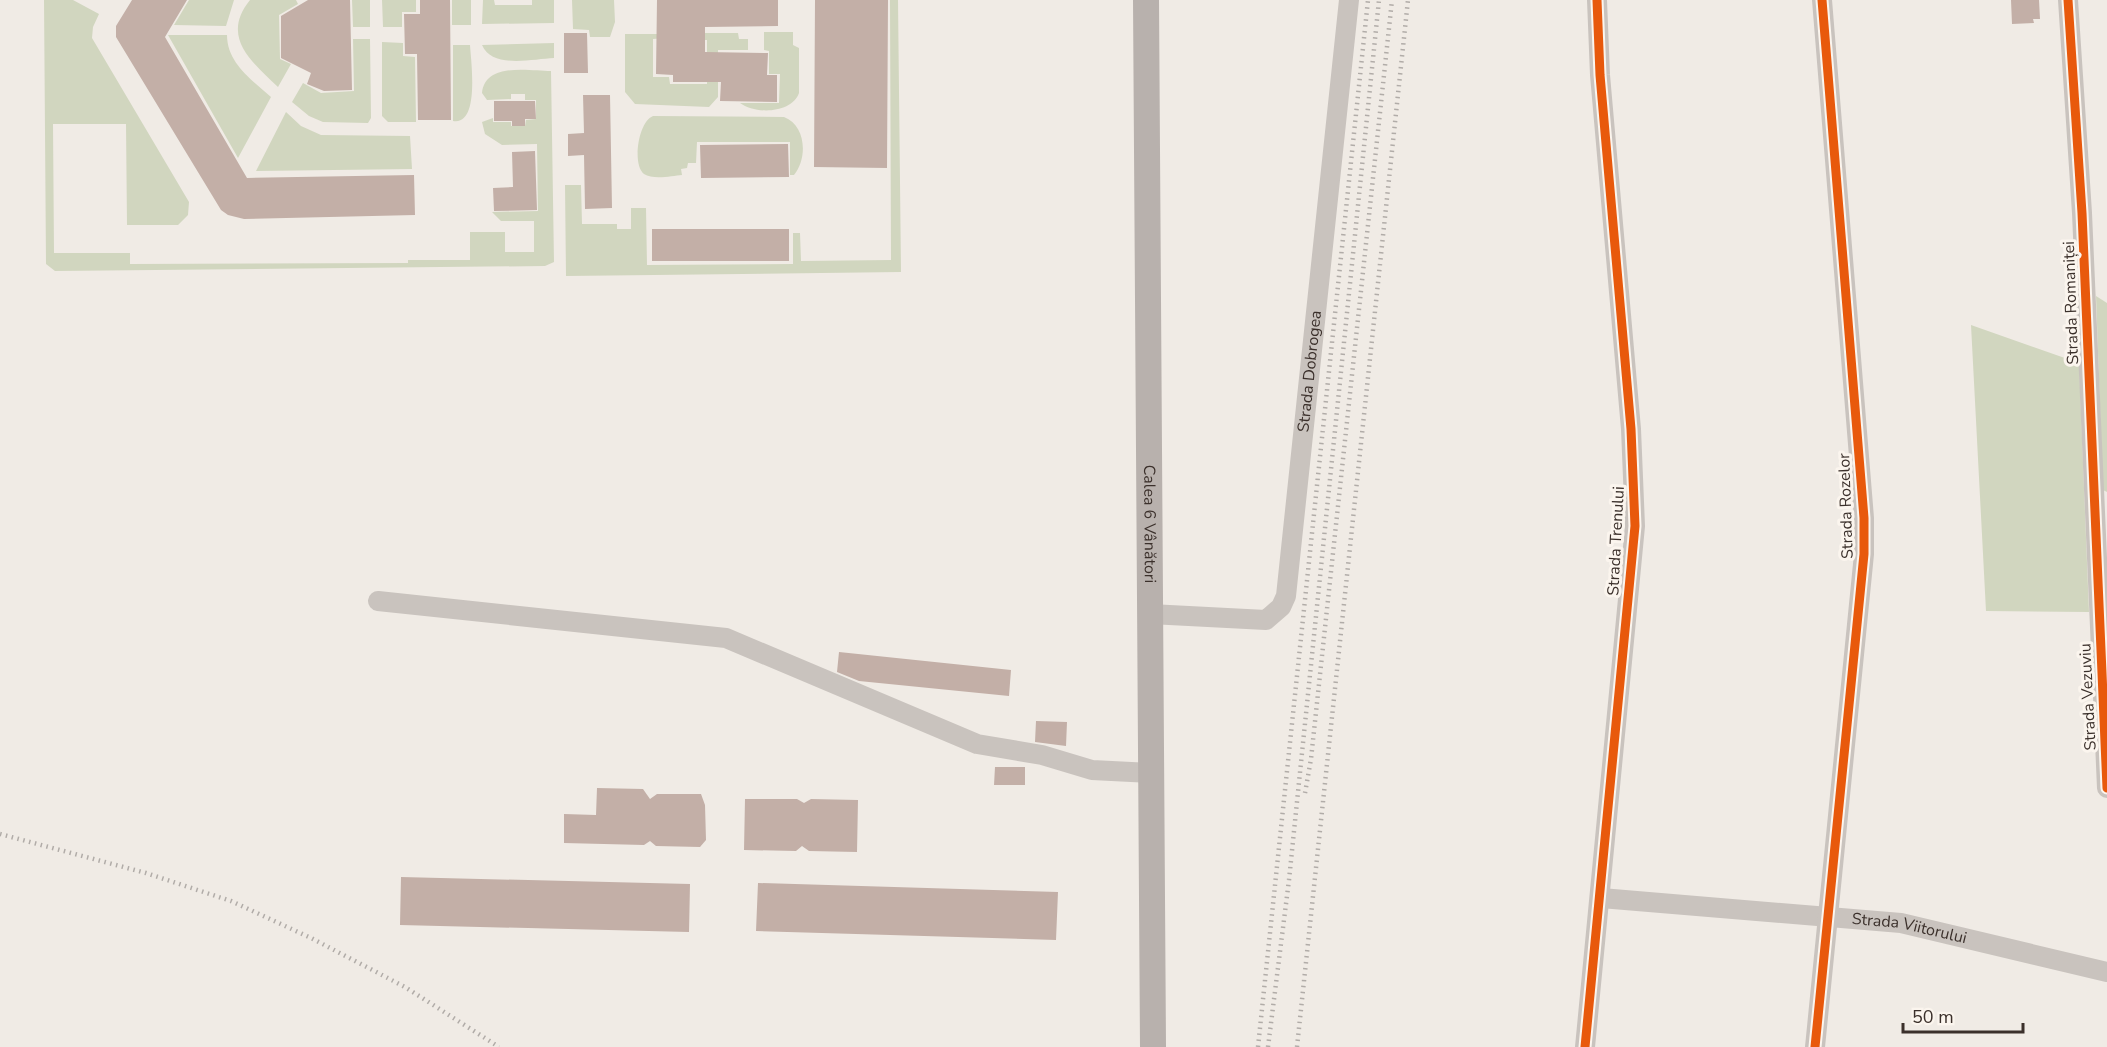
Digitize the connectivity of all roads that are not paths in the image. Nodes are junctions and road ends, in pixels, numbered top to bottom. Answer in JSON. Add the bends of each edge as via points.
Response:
{"nodes":[{"id":1,"x":1146,"y":0,"type":"edge"},
{"id":2,"x":1349,"y":0,"type":"edge"},
{"id":3,"x":1596,"y":0,"type":"edge"},
{"id":4,"x":1822,"y":0,"type":"edge"},
{"id":5,"x":2068,"y":0,"type":"edge"},
{"id":6,"x":378,"y":601,"type":"dead end"},
{"id":7,"x":2103,"y":608,"type":"edge"},
{"id":8,"x":1150,"y":614,"type":"junction"},
{"id":9,"x":1151,"y":773,"type":"junction"},
{"id":10,"x":2107,"y":788,"type":"edge"},
{"id":11,"x":1601,"y":898,"type":"junction"},
{"id":12,"x":1828,"y":916,"type":"junction"},
{"id":13,"x":2107,"y":972,"type":"edge"},
{"id":14,"x":1153,"y":1047,"type":"edge"},
{"id":15,"x":1585,"y":1047,"type":"edge"},
{"id":16,"x":1815,"y":1047,"type":"edge"}],
"edges":[{"from":1,"to":8,"type":"main road","name":"Calea 6 Vânători"},
{"from":2,"to":8,"type":"street","name":"Strada Dobrogea","via":[[1286,596],[1281,607],[1266,620]]},
{"from":3,"to":11,"type":"street","name":"Strada Trenului","via":[[1631,429],[1635,526]]},
{"from":4,"to":12,"type":"street","name":"Strada Rozelor","via":[[1864,518],[1864,554]]},
{"from":5,"to":7,"type":"street","name":"Strada Romaniței"},
{"from":6,"to":9,"type":"street","via":[[726,638],[977,744],[1042,755],[1092,770]]},
{"from":7,"to":10,"type":"street","name":"Strada Vezuviu"},
{"from":8,"to":9,"type":"main road","name":"Calea 6 Vânători"},
{"from":9,"to":14,"type":"main road","name":"Calea 6 Vânători"},
{"from":11,"to":12,"type":"street","name":"Strada Viitorului"},
{"from":11,"to":15,"type":"street","name":"Strada Trenului"},
{"from":12,"to":13,"type":"street","name":"Strada Viitorului","via":[[1923,926]]},
{"from":12,"to":16,"type":"street","name":"Strada Rozelor"}]}
